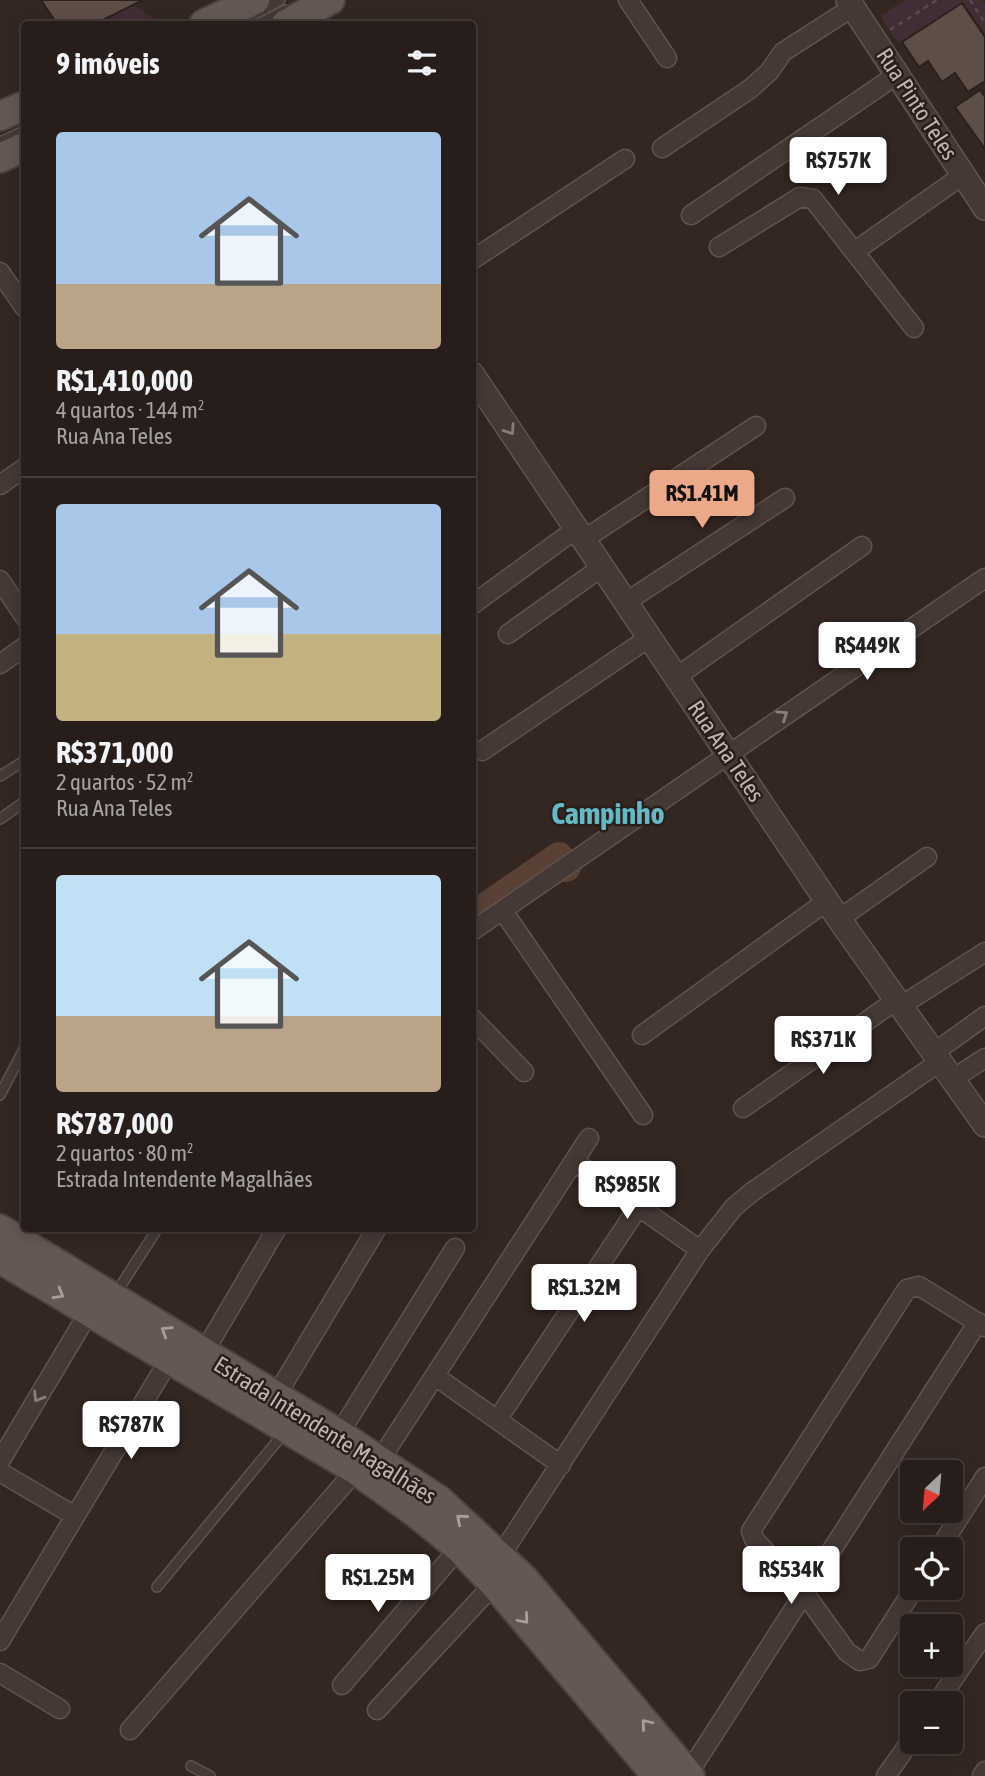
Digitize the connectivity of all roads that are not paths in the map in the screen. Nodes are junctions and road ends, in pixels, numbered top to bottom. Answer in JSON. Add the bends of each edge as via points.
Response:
{"nodes":[{"id":1,"x":280,"y":0,"type":"edge"},
{"id":2,"x":330,"y":0,"type":"edge"},
{"id":3,"x":628,"y":0,"type":"edge"},
{"id":4,"x":851,"y":4,"type":"edge"},
{"id":5,"x":246,"y":13,"type":"edge"},
{"id":6,"x":290,"y":15,"type":"edge"},
{"id":7,"x":215,"y":21,"type":"edge"},
{"id":8,"x":667,"y":58,"type":"dead end"},
{"id":9,"x":898,"y":74,"type":"junction"},
{"id":10,"x":21,"y":107,"type":"edge"},
{"id":11,"x":0,"y":116,"type":"edge"},
{"id":12,"x":21,"y":117,"type":"edge"},
{"id":13,"x":0,"y":127,"type":"edge"},
{"id":14,"x":21,"y":132,"type":"edge"},
{"id":15,"x":0,"y":142,"type":"edge"},
{"id":16,"x":21,"y":148,"type":"edge"},
{"id":17,"x":662,"y":148,"type":"dead end"},
{"id":18,"x":0,"y":158,"type":"edge"},
{"id":19,"x":625,"y":159,"type":"dead end"},
{"id":20,"x":977,"y":190,"type":"edge"},
{"id":21,"x":691,"y":215,"type":"dead end"},
{"id":22,"x":719,"y":247,"type":"dead end"},
{"id":23,"x":855,"y":251,"type":"junction"},
{"id":24,"x":476,"y":257,"type":"edge"},
{"id":25,"x":0,"y":272,"type":"edge"},
{"id":26,"x":21,"y":303,"type":"edge"},
{"id":27,"x":914,"y":328,"type":"dead end"},
{"id":28,"x":476,"y":380,"type":"edge"},
{"id":29,"x":757,"y":426,"type":"dead end"},
{"id":30,"x":21,"y":470,"type":"edge"},
{"id":31,"x":0,"y":485,"type":"edge"},
{"id":32,"x":785,"y":498,"type":"dead end"},
{"id":33,"x":580,"y":534,"type":"junction"},
{"id":34,"x":862,"y":546,"type":"dead end"},
{"id":35,"x":602,"y":567,"type":"junction"},
{"id":36,"x":985,"y":578,"type":"edge"},
{"id":37,"x":1,"y":582,"type":"edge"},
{"id":38,"x":476,"y":602,"type":"edge"},
{"id":39,"x":626,"y":602,"type":"junction"},
{"id":40,"x":21,"y":612,"type":"edge"},
{"id":41,"x":508,"y":634,"type":"dead end"},
{"id":42,"x":650,"y":637,"type":"junction"},
{"id":43,"x":21,"y":649,"type":"edge"},
{"id":44,"x":0,"y":664,"type":"edge"},
{"id":45,"x":676,"y":677,"type":"junction"},
{"id":46,"x":482,"y":751,"type":"dead end"},
{"id":47,"x":727,"y":753,"type":"junction"},
{"id":48,"x":21,"y":763,"type":"edge"},
{"id":49,"x":0,"y":776,"type":"edge"},
{"id":50,"x":21,"y":804,"type":"edge"},
{"id":51,"x":0,"y":819,"type":"edge"},
{"id":52,"x":927,"y":857,"type":"dead end"},
{"id":53,"x":833,"y":910,"type":"junction"},
{"id":54,"x":503,"y":911,"type":"junction"},
{"id":55,"x":476,"y":928,"type":"edge"},
{"id":56,"x":985,"y":952,"type":"edge"},
{"id":57,"x":897,"y":1004,"type":"junction"},
{"id":58,"x":985,"y":1016,"type":"edge"},
{"id":59,"x":476,"y":1022,"type":"edge"},
{"id":60,"x":642,"y":1035,"type":"dead end"},
{"id":61,"x":21,"y":1055,"type":"edge"},
{"id":62,"x":985,"y":1058,"type":"edge"},
{"id":63,"x":941,"y":1066,"type":"junction"},
{"id":64,"x":524,"y":1072,"type":"dead end"},
{"id":65,"x":0,"y":1095,"type":"edge"},
{"id":66,"x":743,"y":1108,"type":"dead end"},
{"id":67,"x":643,"y":1115,"type":"dead end"},
{"id":68,"x":985,"y":1125,"type":"edge"},
{"id":69,"x":589,"y":1139,"type":"dead end"},
{"id":70,"x":575,"y":1162,"type":"junction"},
{"id":71,"x":639,"y":1206,"type":"junction"},
{"id":72,"x":0,"y":1229,"type":"edge"},
{"id":73,"x":155,"y":1232,"type":"edge"},
{"id":74,"x":275,"y":1232,"type":"edge"},
{"id":75,"x":375,"y":1232,"type":"edge"},
{"id":76,"x":455,"y":1248,"type":"dead end"},
{"id":77,"x":700,"y":1250,"type":"junction"},
{"id":78,"x":0,"y":1259,"type":"edge"},
{"id":79,"x":113,"y":1298,"type":"junction"},
{"id":80,"x":89,"y":1312,"type":"junction"},
{"id":81,"x":981,"y":1324,"type":"edge"},
{"id":82,"x":203,"y":1354,"type":"junction"},
{"id":83,"x":169,"y":1360,"type":"junction"},
{"id":84,"x":435,"y":1376,"type":"junction"},
{"id":85,"x":276,"y":1396,"type":"junction"},
{"id":86,"x":496,"y":1420,"type":"junction"},
{"id":87,"x":287,"y":1429,"type":"junction"},
{"id":88,"x":339,"y":1434,"type":"junction"},
{"id":89,"x":0,"y":1461,"type":"edge"},
{"id":90,"x":368,"y":1465,"type":"junction"},
{"id":91,"x":561,"y":1465,"type":"junction"},
{"id":92,"x":0,"y":1472,"type":"edge"},
{"id":93,"x":985,"y":1477,"type":"edge"},
{"id":94,"x":75,"y":1516,"type":"junction"},
{"id":95,"x":947,"y":1537,"type":"edge"},
{"id":96,"x":459,"y":1548,"type":"junction"},
{"id":97,"x":501,"y":1555,"type":"junction"},
{"id":98,"x":495,"y":1584,"type":"junction"},
{"id":99,"x":157,"y":1587,"type":"dead end"},
{"id":100,"x":806,"y":1594,"type":"junction"},
{"id":101,"x":906,"y":1600,"type":"edge"},
{"id":102,"x":985,"y":1633,"type":"edge"},
{"id":103,"x":0,"y":1641,"type":"edge"},
{"id":104,"x":978,"y":1657,"type":"edge"},
{"id":105,"x":0,"y":1673,"type":"edge"},
{"id":106,"x":342,"y":1685,"type":"dead end"},
{"id":107,"x":948,"y":1691,"type":"edge"},
{"id":108,"x":60,"y":1709,"type":"dead end"},
{"id":109,"x":377,"y":1710,"type":"dead end"},
{"id":110,"x":130,"y":1730,"type":"dead end"},
{"id":111,"x":901,"y":1754,"type":"edge"},
{"id":112,"x":191,"y":1766,"type":"dead end"},
{"id":113,"x":985,"y":1771,"type":"edge"},
{"id":114,"x":689,"y":1775,"type":"edge"},
{"id":115,"x":210,"y":1776,"type":"edge"},
{"id":116,"x":657,"y":1776,"type":"edge"},
{"id":117,"x":886,"y":1776,"type":"edge"},
{"id":118,"x":982,"y":1776,"type":"edge"}],
"edges":[{"from":1,"to":5,"type":"lane"},
{"from":2,"to":6,"type":"main road"},
{"from":3,"to":8,"type":"street"},
{"from":4,"to":9,"type":"street","name":"Rua Pinto Teles"},
{"from":4,"to":17,"type":"street","via":[[783,52],[750,89]]},
{"from":5,"to":6,"type":"lane"},
{"from":5,"to":7,"type":"main road"},
{"from":9,"to":20,"type":"street","name":"Rua Pinto Teles"},
{"from":9,"to":21,"type":"street"},
{"from":10,"to":11,"type":"main road"},
{"from":12,"to":13,"type":"lane"},
{"from":14,"to":15,"type":"lane"},
{"from":16,"to":18,"type":"main road"},
{"from":19,"to":24,"type":"street"},
{"from":20,"to":23,"type":"street"},
{"from":22,"to":23,"type":"street","via":[[806,197],[819,203]]},
{"from":23,"to":27,"type":"street"},
{"from":25,"to":26,"type":"street"},
{"from":28,"to":33,"type":"street","name":"Rua Ana Teles","one_way":true},
{"from":29,"to":33,"type":"street"},
{"from":30,"to":31,"type":"street"},
{"from":32,"to":39,"type":"street"},
{"from":33,"to":35,"type":"street","name":"Rua Ana Teles"},
{"from":33,"to":38,"type":"street"},
{"from":34,"to":45,"type":"street"},
{"from":35,"to":39,"type":"street","name":"Rua Ana Teles"},
{"from":35,"to":41,"type":"street"},
{"from":47,"to":36,"type":"street","one_way":true},
{"from":37,"to":40,"type":"street"},
{"from":39,"to":42,"type":"street","name":"Rua Ana Teles"},
{"from":42,"to":45,"type":"street","name":"Rua Ana Teles"},
{"from":42,"to":46,"type":"street"},
{"from":43,"to":44,"type":"street"},
{"from":45,"to":47,"type":"street","name":"Rua Ana Teles"},
{"from":47,"to":53,"type":"street","name":"Rua Ana Teles"},
{"from":47,"to":54,"type":"street"},
{"from":48,"to":49,"type":"lane"},
{"from":50,"to":51,"type":"lane"},
{"from":52,"to":53,"type":"street"},
{"from":53,"to":57,"type":"street","name":"Rua Ana Teles"},
{"from":53,"to":60,"type":"street"},
{"from":54,"to":55,"type":"street"},
{"from":54,"to":67,"type":"street"},
{"from":56,"to":57,"type":"street"},
{"from":57,"to":63,"type":"street","name":"Rua Ana Teles"},
{"from":57,"to":66,"type":"street"},
{"from":58,"to":63,"type":"street"},
{"from":59,"to":64,"type":"street"},
{"from":61,"to":65,"type":"lane"},
{"from":62,"to":63,"type":"street"},
{"from":63,"to":68,"type":"street","name":"Rua Ana Teles"},
{"from":63,"to":77,"type":"street","via":[[752,1192]]},
{"from":69,"to":70,"type":"street"},
{"from":70,"to":71,"type":"street"},
{"from":70,"to":84,"type":"street"},
{"from":71,"to":77,"type":"street"},
{"from":71,"to":86,"type":"street"},
{"from":72,"to":79,"type":"main road","name":"Estrada Intendente Magalhães"},
{"from":73,"to":79,"type":"lane"},
{"from":74,"to":82,"type":"street"},
{"from":75,"to":85,"type":"street"},
{"from":76,"to":88,"type":"street"},
{"from":77,"to":91,"type":"street"},
{"from":78,"to":80,"type":"main road","name":"Estrada Intendente Magalhães","one_way":true},
{"from":82,"to":79,"type":"main road","name":"Estrada Intendente Magalhães","one_way":true},
{"from":80,"to":83,"type":"main road","name":"Estrada Intendente Magalhães"},
{"from":80,"to":89,"type":"street","one_way":true},
{"from":81,"to":100,"type":"street"},
{"from":81,"to":100,"type":"street","via":[[919,1286],[907,1289],[755,1522],[754,1539]]},
{"from":82,"to":85,"type":"main road","name":"Estrada Intendente Magalhães"},
{"from":83,"to":87,"type":"main road","name":"Estrada Intendente Magalhães"},
{"from":83,"to":94,"type":"street"},
{"from":84,"to":86,"type":"street"},
{"from":84,"to":90,"type":"street"},
{"from":85,"to":88,"type":"main road","name":"Estrada Intendente Magalhães"},
{"from":86,"to":91,"type":"street"},
{"from":87,"to":90,"type":"main road","name":"Estrada Intendente Magalhães"},
{"from":87,"to":99,"type":"lane"},
{"from":88,"to":90,"type":"main road","name":"Estrada Intendente Magalhães"},
{"from":90,"to":96,"type":"main road","name":"Estrada Intendente Magalhães"},
{"from":97,"to":90,"type":"main road","name":"Estrada Intendente Magalhães","one_way":true,"via":[[439,1500]]},
{"from":90,"to":110,"type":"street"},
{"from":91,"to":97,"type":"street"},
{"from":92,"to":94,"type":"street"},
{"from":93,"to":95,"type":"street"},
{"from":94,"to":103,"type":"street"},
{"from":96,"to":98,"type":"main road","name":"Estrada Intendente Magalhães"},
{"from":96,"to":106,"type":"street"},
{"from":114,"to":97,"type":"main road","name":"Estrada Intendente Magalhães","one_way":true},
{"from":98,"to":109,"type":"street"},
{"from":98,"to":116,"type":"main road","name":"Estrada Intendente Magalhães","one_way":true},
{"from":100,"to":101,"type":"street","via":[[847,1652],[865,1662]]},
{"from":100,"to":114,"type":"street"},
{"from":102,"to":104,"type":"street"},
{"from":104,"to":107,"type":"street"},
{"from":105,"to":108,"type":"street"},
{"from":111,"to":117,"type":"street"},
{"from":112,"to":115,"type":"lane"},
{"from":113,"to":118,"type":"street"}]}
